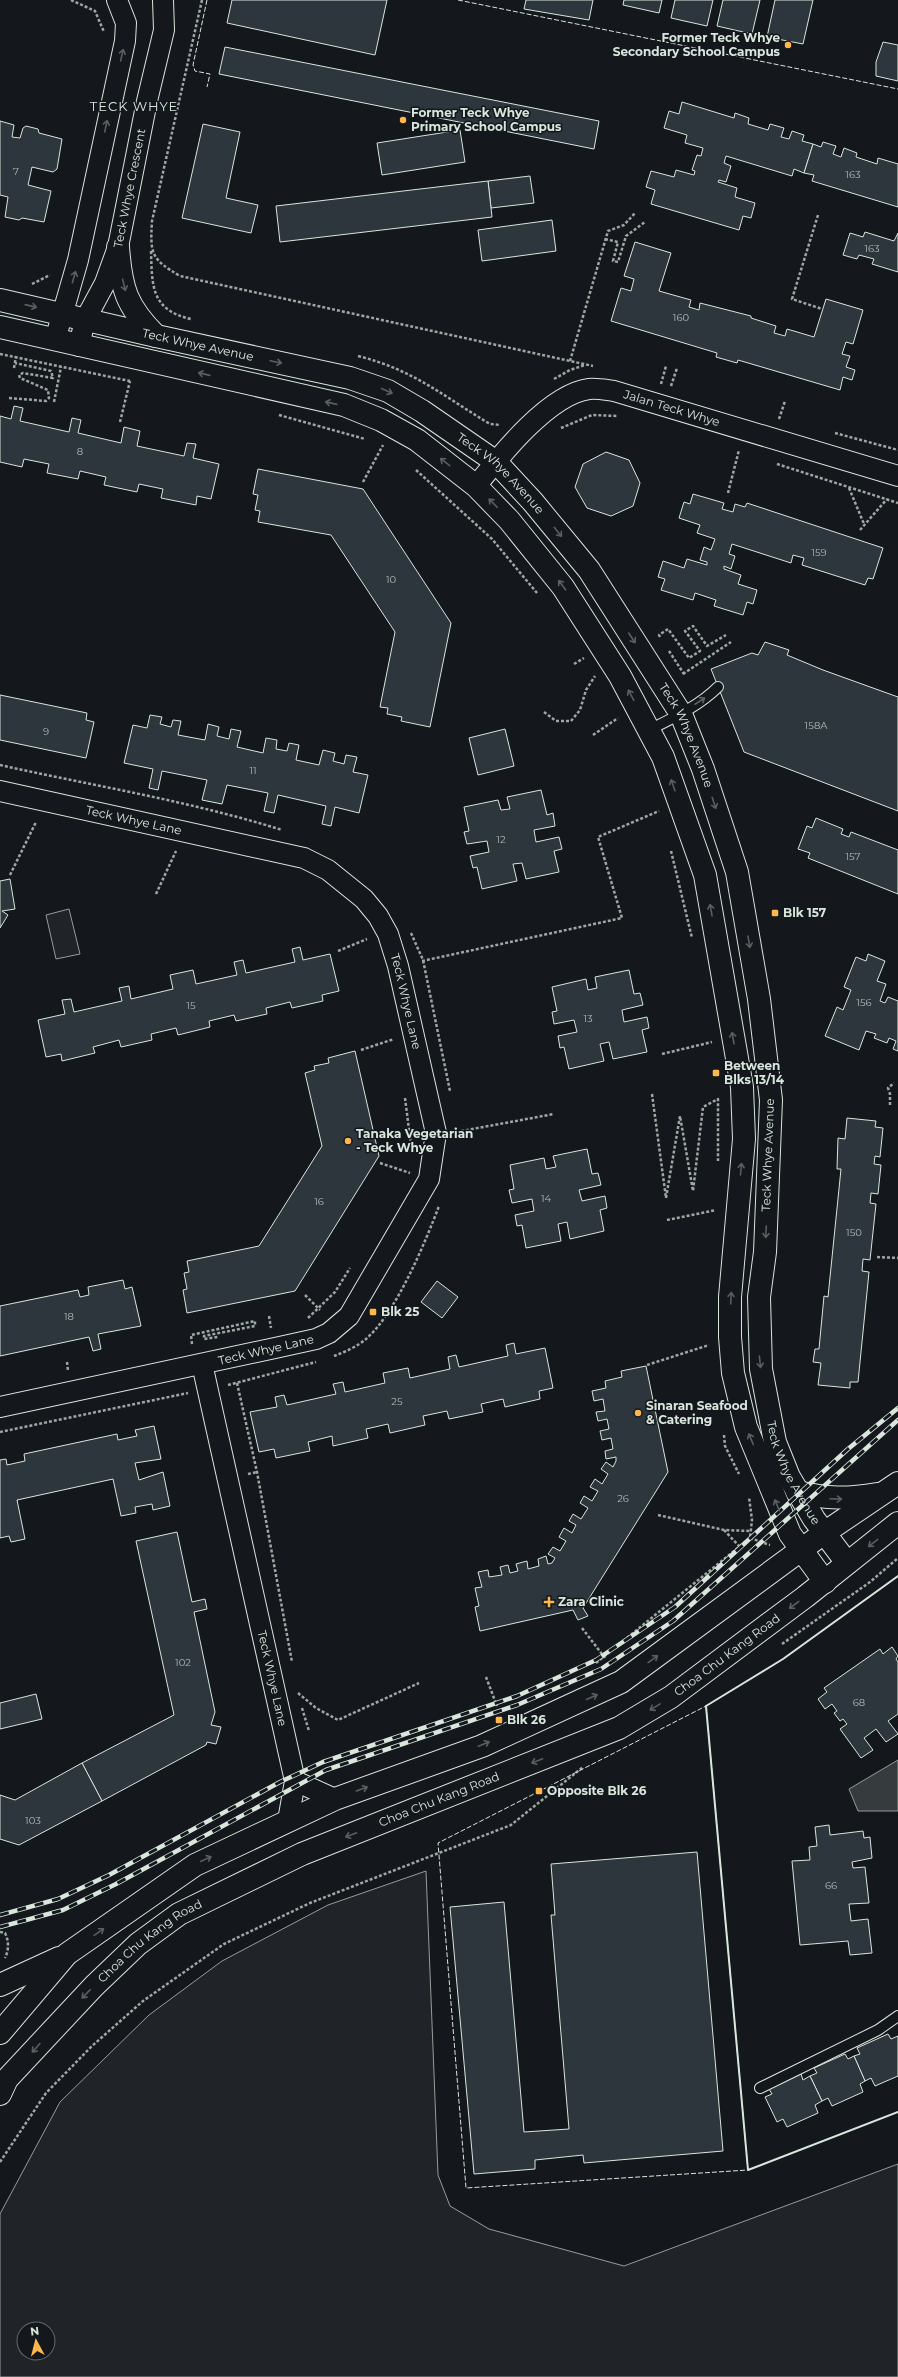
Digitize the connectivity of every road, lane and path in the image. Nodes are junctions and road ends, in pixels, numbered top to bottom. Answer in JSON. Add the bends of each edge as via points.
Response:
{"nodes":[{"id":1,"x":71,"y":0,"type":"edge"},
{"id":2,"x":117,"y":0,"type":"edge"},
{"id":3,"x":163,"y":0,"type":"edge"},
{"id":4,"x":202,"y":0,"type":"edge"},
{"id":5,"x":106,"y":37,"type":"dead end"},
{"id":6,"x":635,"y":213,"type":"dead end"},
{"id":7,"x":818,"y":215,"type":"dead end"},
{"id":8,"x":645,"y":222,"type":"dead end"},
{"id":9,"x":605,"y":239,"type":"junction"},
{"id":10,"x":118,"y":247,"type":"junction"},
{"id":11,"x":152,"y":251,"type":"junction"},
{"id":12,"x":52,"y":271,"type":"dead end"},
{"id":13,"x":25,"y":284,"type":"dead end"},
{"id":14,"x":155,"y":292,"type":"dead end"},
{"id":15,"x":0,"y":300,"type":"edge"},
{"id":16,"x":822,"y":310,"type":"dead end"},
{"id":17,"x":62,"y":314,"type":"junction"},
{"id":18,"x":85,"y":320,"type":"junction"},
{"id":19,"x":0,"y":328,"type":"edge"},
{"id":20,"x":156,"y":336,"type":"junction"},
{"id":21,"x":55,"y":340,"type":"junction"},
{"id":22,"x":79,"y":346,"type":"junction"},
{"id":23,"x":0,"y":354,"type":"edge"},
{"id":24,"x":16,"y":357,"type":"junction"},
{"id":25,"x":570,"y":361,"type":"junction"},
{"id":26,"x":15,"y":363,"type":"junction"},
{"id":27,"x":666,"y":366,"type":"dead end"},
{"id":28,"x":61,"y":367,"type":"junction"},
{"id":29,"x":14,"y":368,"type":"dead end"},
{"id":30,"x":599,"y":368,"type":"dead end"},
{"id":31,"x":130,"y":381,"type":"junction"},
{"id":32,"x":138,"y":383,"type":"dead end"},
{"id":33,"x":654,"y":383,"type":"dead end"},
{"id":34,"x":661,"y":385,"type":"junction"},
{"id":35,"x":677,"y":390,"type":"dead end"},
{"id":36,"x":9,"y":398,"type":"dead end"},
{"id":37,"x":785,"y":401,"type":"dead end"},
{"id":38,"x":54,"y":402,"type":"dead end"},
{"id":39,"x":273,"y":413,"type":"dead end"},
{"id":40,"x":622,"y":417,"type":"dead end"},
{"id":41,"x":772,"y":420,"type":"dead end"},
{"id":42,"x":120,"y":422,"type":"dead end"},
{"id":43,"x":559,"y":429,"type":"dead end"},
{"id":44,"x":746,"y":430,"type":"junction"},
{"id":45,"x":831,"y":432,"type":"dead end"},
{"id":46,"x":369,"y":440,"type":"dead end"},
{"id":47,"x":376,"y":443,"type":"dead end"},
{"id":48,"x":383,"y":445,"type":"junction"},
{"id":49,"x":390,"y":449,"type":"dead end"},
{"id":50,"x":731,"y":449,"type":"dead end"},
{"id":51,"x":898,"y":450,"type":"edge"},
{"id":52,"x":739,"y":452,"type":"junction"},
{"id":53,"x":746,"y":454,"type":"dead end"},
{"id":54,"x":496,"y":462,"type":"junction"},
{"id":55,"x":776,"y":463,"type":"dead end"},
{"id":56,"x":414,"y":468,"type":"dead end"},
{"id":57,"x":898,"y":476,"type":"edge"},
{"id":58,"x":363,"y":482,"type":"dead end"},
{"id":59,"x":476,"y":486,"type":"junction"},
{"id":60,"x":849,"y":487,"type":"junction"},
{"id":61,"x":728,"y":493,"type":"dead end"},
{"id":62,"x":888,"y":499,"type":"junction"},
{"id":63,"x":898,"y":503,"type":"edge"},
{"id":64,"x":864,"y":524,"type":"junction"},
{"id":65,"x":860,"y":530,"type":"dead end"},
{"id":66,"x":538,"y":594,"type":"dead end"},
{"id":67,"x":726,"y":635,"type":"dead end"},
{"id":68,"x":663,"y":642,"type":"dead end"},
{"id":69,"x":731,"y":642,"type":"dead end"},
{"id":70,"x":667,"y":648,"type":"dead end"},
{"id":71,"x":684,"y":674,"type":"junction"},
{"id":72,"x":596,"y":675,"type":"dead end"},
{"id":73,"x":680,"y":677,"type":"dead end"},
{"id":74,"x":718,"y":687,"type":"dead end"},
{"id":75,"x":544,"y":712,"type":"dead end"},
{"id":76,"x":681,"y":714,"type":"junction"},
{"id":77,"x":617,"y":719,"type":"dead end"},
{"id":78,"x":649,"y":730,"type":"junction"},
{"id":79,"x":593,"y":735,"type":"dead end"},
{"id":80,"x":0,"y":765,"type":"edge"},
{"id":81,"x":0,"y":791,"type":"edge"},
{"id":82,"x":663,"y":817,"type":"dead end"},
{"id":83,"x":30,"y":820,"type":"dead end"},
{"id":84,"x":36,"y":822,"type":"junction"},
{"id":85,"x":44,"y":823,"type":"dead end"},
{"id":86,"x":285,"y":831,"type":"dead end"},
{"id":87,"x":670,"y":848,"type":"dead end"},
{"id":88,"x":168,"y":849,"type":"dead end"},
{"id":89,"x":176,"y":851,"type":"junction"},
{"id":90,"x":184,"y":852,"type":"dead end"},
{"id":91,"x":10,"y":875,"type":"dead end"},
{"id":92,"x":156,"y":894,"type":"dead end"},
{"id":93,"x":409,"y":928,"type":"dead end"},
{"id":94,"x":363,"y":934,"type":"dead end"},
{"id":95,"x":368,"y":939,"type":"junction"},
{"id":96,"x":692,"y":939,"type":"dead end"},
{"id":97,"x":370,"y":947,"type":"dead end"},
{"id":98,"x":338,"y":951,"type":"dead end"},
{"id":99,"x":423,"y":960,"type":"junction"},
{"id":100,"x":398,"y":966,"type":"junction"},
{"id":101,"x":393,"y":1031,"type":"dead end"},
{"id":102,"x":711,"y":1035,"type":"dead end"},
{"id":103,"x":396,"y":1038,"type":"junction"},
{"id":104,"x":712,"y":1042,"type":"junction"},
{"id":105,"x":397,"y":1046,"type":"dead end"},
{"id":106,"x":713,"y":1048,"type":"dead end"},
{"id":107,"x":360,"y":1050,"type":"dead end"},
{"id":108,"x":662,"y":1054,"type":"dead end"},
{"id":109,"x":894,"y":1083,"type":"dead end"},
{"id":110,"x":404,"y":1093,"type":"dead end"},
{"id":111,"x":652,"y":1094,"type":"dead end"},
{"id":112,"x":450,"y":1097,"type":"dead end"},
{"id":113,"x":718,"y":1099,"type":"dead end"},
{"id":114,"x":890,"y":1105,"type":"dead end"},
{"id":115,"x":554,"y":1114,"type":"dead end"},
{"id":116,"x":453,"y":1125,"type":"dead end"},
{"id":117,"x":412,"y":1148,"type":"dead end"},
{"id":118,"x":380,"y":1163,"type":"dead end"},
{"id":119,"x":411,"y":1167,"type":"dead end"},
{"id":120,"x":410,"y":1173,"type":"junction"},
{"id":121,"x":408,"y":1177,"type":"dead end"},
{"id":122,"x":709,"y":1212,"type":"dead end"},
{"id":123,"x":667,"y":1220,"type":"dead end"},
{"id":124,"x":876,"y":1257,"type":"dead end"},
{"id":125,"x":898,"y":1258,"type":"edge"},
{"id":126,"x":352,"y":1266,"type":"dead end"},
{"id":127,"x":305,"y":1295,"type":"dead end"},
{"id":128,"x":318,"y":1309,"type":"junction"},
{"id":129,"x":269,"y":1316,"type":"dead end"},
{"id":130,"x":307,"y":1319,"type":"dead end"},
{"id":131,"x":270,"y":1324,"type":"dead end"},
{"id":132,"x":278,"y":1326,"type":"dead end"},
{"id":133,"x":264,"y":1330,"type":"dead end"},
{"id":134,"x":249,"y":1331,"type":"dead end"},
{"id":135,"x":221,"y":1340,"type":"dead end"},
{"id":136,"x":192,"y":1343,"type":"dead end"},
{"id":137,"x":206,"y":1343,"type":"dead end"},
{"id":138,"x":712,"y":1344,"type":"dead end"},
{"id":139,"x":199,"y":1345,"type":"dead end"},
{"id":140,"x":192,"y":1347,"type":"dead end"},
{"id":141,"x":67,"y":1362,"type":"dead end"},
{"id":142,"x":202,"y":1364,"type":"junction"},
{"id":143,"x":647,"y":1364,"type":"dead end"},
{"id":144,"x":68,"y":1370,"type":"dead end"},
{"id":145,"x":75,"y":1371,"type":"dead end"},
{"id":146,"x":61,"y":1374,"type":"dead end"},
{"id":147,"x":237,"y":1383,"type":"dead end"},
{"id":148,"x":0,"y":1407,"type":"edge"},
{"id":149,"x":891,"y":1488,"type":"edge"},
{"id":150,"x":797,"y":1492,"type":"junction"},
{"id":151,"x":658,"y":1515,"type":"dead end"},
{"id":152,"x":898,"y":1523,"type":"edge"},
{"id":153,"x":724,"y":1530,"type":"junction"},
{"id":154,"x":751,"y":1531,"type":"dead end"},
{"id":155,"x":824,"y":1533,"type":"junction"},
{"id":156,"x":750,"y":1538,"type":"dead end"},
{"id":157,"x":739,"y":1546,"type":"junction"},
{"id":158,"x":801,"y":1551,"type":"junction"},
{"id":159,"x":898,"y":1558,"type":"edge"},
{"id":160,"x":847,"y":1563,"type":"junction"},
{"id":161,"x":824,"y":1582,"type":"junction"},
{"id":162,"x":870,"y":1582,"type":"dead end"},
{"id":163,"x":582,"y":1628,"type":"dead end"},
{"id":164,"x":605,"y":1658,"type":"junction"},
{"id":165,"x":596,"y":1664,"type":"dead end"},
{"id":166,"x":292,"y":1665,"type":"dead end"},
{"id":167,"x":486,"y":1677,"type":"dead end"},
{"id":168,"x":419,"y":1683,"type":"dead end"},
{"id":169,"x":296,"y":1686,"type":"dead end"},
{"id":170,"x":298,"y":1693,"type":"junction"},
{"id":171,"x":497,"y":1706,"type":"dead end"},
{"id":172,"x":309,"y":1731,"type":"dead end"},
{"id":173,"x":584,"y":1766,"type":"dead end"},
{"id":174,"x":295,"y":1781,"type":"junction"},
{"id":175,"x":335,"y":1799,"type":"junction"},
{"id":176,"x":288,"y":1821,"type":"junction"},
{"id":177,"x":0,"y":1932,"type":"edge"},
{"id":178,"x":67,"y":1954,"type":"junction"},
{"id":179,"x":1,"y":1962,"type":"edge"},
{"id":180,"x":0,"y":1985,"type":"edge"},
{"id":181,"x":898,"y":2016,"type":"edge"},
{"id":182,"x":0,"y":2033,"type":"edge"},
{"id":183,"x":2,"y":2083,"type":"edge"},
{"id":184,"x":760,"y":2088,"type":"dead end"},
{"id":185,"x":0,"y":2162,"type":"edge"}],
"edges":[{"from":1,"to":5,"type":"path","via":[[95,11]]},
{"from":17,"to":2,"type":"street","one_way":true,"via":[[78,260],[125,40],[126,23]]},
{"from":3,"to":10,"type":"street","name":"Teck Whye Crescent","via":[[164,30]]},
{"from":4,"to":11,"type":"path","via":[[152,221]]},
{"from":6,"to":9,"type":"path","via":[[624,225],[608,231]]},
{"from":7,"to":16,"type":"path","via":[[792,298]]},
{"from":8,"to":9,"type":"path","via":[[626,236],[618,262],[613,261],[618,242]]},
{"from":9,"to":25,"type":"path"},
{"from":10,"to":18,"type":"street","name":"Teck Whye Crescent","via":[[105,283]]},
{"from":10,"to":20,"type":"main road","one_way":true,"via":[[127,300],[138,318]]},
{"from":11,"to":14,"type":"path"},
{"from":11,"to":25,"type":"path","via":[[156,259],[180,276]]},
{"from":12,"to":13,"type":"path","via":[[50,276],[33,284]]},
{"from":15,"to":17,"type":"main road","name":"Teck Whye Avenue","one_way":true},
{"from":17,"to":18,"type":"main road","name":"Teck Whye Avenue"},
{"from":17,"to":21,"type":"street"},
{"from":18,"to":20,"type":"main road","name":"Teck Whye Avenue"},
{"from":18,"to":22,"type":"street","name":"Teck Whye Crescent"},
{"from":19,"to":21,"type":"main road","name":"Teck Whye Avenue"},
{"from":20,"to":54,"type":"main road","name":"Teck Whye Avenue","one_way":true,"via":[[350,378],[388,391]]},
{"from":21,"to":22,"type":"main road","name":"Teck Whye Avenue"},
{"from":59,"to":22,"type":"main road","name":"Teck Whye Avenue","one_way":true,"via":[[416,440],[381,420],[344,405]]},
{"from":23,"to":24,"type":"path"},
{"from":24,"to":26,"type":"path"},
{"from":24,"to":28,"type":"path"},
{"from":25,"to":30,"type":"path"},
{"from":26,"to":29,"type":"path"},
{"from":26,"to":36,"type":"path","via":[[51,371],[53,375],[52,378],[23,373],[19,375],[20,378],[48,390],[49,398],[46,401]]},
{"from":27,"to":34,"type":"path"},
{"from":28,"to":31,"type":"path"},
{"from":28,"to":38,"type":"path"},
{"from":31,"to":32,"type":"path"},
{"from":31,"to":42,"type":"path"},
{"from":33,"to":34,"type":"path"},
{"from":34,"to":35,"type":"path"},
{"from":37,"to":41,"type":"path","via":[[779,422]]},
{"from":39,"to":46,"type":"path"},
{"from":40,"to":43,"type":"path","via":[[592,415]]},
{"from":44,"to":52,"type":"path"},
{"from":44,"to":54,"type":"street","name":"Jalan Teck Whye","via":[[614,390],[589,389],[566,396],[528,427]]},
{"from":44,"to":57,"type":"street","name":"Jalan Teck Whye"},
{"from":45,"to":51,"type":"path"},
{"from":47,"to":48,"type":"path"},
{"from":48,"to":49,"type":"path"},
{"from":48,"to":58,"type":"path"},
{"from":50,"to":52,"type":"path"},
{"from":52,"to":53,"type":"path"},
{"from":52,"to":61,"type":"path"},
{"from":54,"to":59,"type":"street","name":"Jalan Teck Whye"},
{"from":54,"to":76,"type":"main road","name":"Teck Whye Avenue","one_way":true,"via":[[589,570]]},
{"from":55,"to":60,"type":"path"},
{"from":56,"to":66,"type":"path","via":[[492,539]]},
{"from":78,"to":59,"type":"main road","name":"Teck Whye Avenue","one_way":true,"via":[[620,676],[563,586],[509,520]]},
{"from":60,"to":62,"type":"path"},
{"from":60,"to":64,"type":"path"},
{"from":62,"to":63,"type":"path"},
{"from":62,"to":64,"type":"path"},
{"from":64,"to":65,"type":"path"},
{"from":67,"to":68,"type":"path","via":[[707,646],[693,626],[685,631],[700,651],[689,658],[668,629],[659,635]]},
{"from":69,"to":71,"type":"path"},
{"from":70,"to":71,"type":"path"},
{"from":71,"to":73,"type":"path"},
{"from":72,"to":75,"type":"path","via":[[586,690],[580,710],[571,721],[556,721]]},
{"from":76,"to":74,"type":"lane","one_way":true},
{"from":76,"to":78,"type":"lane"},
{"from":76,"to":150,"type":"main road","name":"Teck Whye Avenue","one_way":true,"via":[[704,769],[737,872],[759,1000],[771,1100],[764,1252],[759,1298],[759,1351],[775,1442]]},
{"from":77,"to":79,"type":"path"},
{"from":158,"to":78,"type":"main road","name":"Teck Whye Avenue","one_way":true,"via":[[790,1534],[746,1427],[733,1372],[730,1297],[744,1139],[742,1087],[705,876],[663,757]]},
{"from":80,"to":86,"type":"path","via":[[151,796],[249,819]]},
{"from":81,"to":100,"type":"street","name":"Teck Whye Lane","via":[[304,858],[328,870],[364,900],[378,916]]},
{"from":82,"to":99,"type":"path","via":[[661,810],[598,838],[622,918]]},
{"from":83,"to":84,"type":"path"},
{"from":84,"to":85,"type":"path"},
{"from":84,"to":91,"type":"path"},
{"from":87,"to":96,"type":"path"},
{"from":88,"to":89,"type":"path"},
{"from":89,"to":90,"type":"path"},
{"from":89,"to":92,"type":"path"},
{"from":93,"to":99,"type":"path"},
{"from":94,"to":95,"type":"path"},
{"from":95,"to":97,"type":"path"},
{"from":95,"to":98,"type":"path"},
{"from":99,"to":100,"type":"path"},
{"from":99,"to":112,"type":"path","via":[[448,1076]]},
{"from":100,"to":142,"type":"street","name":"Teck Whye Lane","via":[[436,1133],[429,1179],[350,1316],[337,1328],[316,1339]]},
{"from":101,"to":103,"type":"path"},
{"from":102,"to":104,"type":"path"},
{"from":103,"to":105,"type":"path"},
{"from":103,"to":107,"type":"path"},
{"from":104,"to":106,"type":"path"},
{"from":104,"to":108,"type":"path"},
{"from":109,"to":114,"type":"path","via":[[888,1088]]},
{"from":110,"to":117,"type":"path"},
{"from":111,"to":113,"type":"path","via":[[666,1198],[680,1116],[694,1191],[703,1107]]},
{"from":115,"to":116,"type":"path","via":[[454,1132]]},
{"from":118,"to":120,"type":"path"},
{"from":119,"to":120,"type":"path"},
{"from":120,"to":121,"type":"path"},
{"from":122,"to":123,"type":"path"},
{"from":124,"to":125,"type":"path"},
{"from":126,"to":128,"type":"path","via":[[335,1292]]},
{"from":127,"to":128,"type":"path"},
{"from":128,"to":130,"type":"path"},
{"from":129,"to":131,"type":"path"},
{"from":132,"to":133,"type":"path"},
{"from":134,"to":136,"type":"path","via":[[204,1339],[204,1336],[255,1326],[255,1321],[190,1335]]},
{"from":135,"to":137,"type":"path"},
{"from":138,"to":143,"type":"path"},
{"from":139,"to":140,"type":"path"},
{"from":141,"to":144,"type":"path"},
{"from":142,"to":148,"type":"street","name":"Teck Whye Lane"},
{"from":142,"to":174,"type":"street","name":"Teck Whye Lane"},
{"from":145,"to":146,"type":"path"},
{"from":147,"to":166,"type":"path","via":[[257,1472]]},
{"from":150,"to":149,"type":"main road","one_way":true,"via":[[849,1499]]},
{"from":149,"to":155,"type":"main road"},
{"from":150,"to":155,"type":"main road","name":"Teck Whye Avenue"},
{"from":151,"to":153,"type":"path"},
{"from":152,"to":160,"type":"main road","name":"Choa Chu Kang Road","one_way":true},
{"from":153,"to":154,"type":"path"},
{"from":153,"to":157,"type":"path"},
{"from":155,"to":158,"type":"main road"},
{"from":155,"to":160,"type":"main road","name":"Teck Whye Avenue"},
{"from":156,"to":157,"type":"path"},
{"from":157,"to":164,"type":"path"},
{"from":158,"to":161,"type":"main road","name":"Teck Whye Avenue"},
{"from":175,"to":158,"type":"main road","one_way":true,"via":[[482,1746],[622,1682]]},
{"from":159,"to":162,"type":"path"},
{"from":160,"to":161,"type":"main road","name":"Choa Chu Kang Road"},
{"from":161,"to":183,"type":"main road","name":"Choa Chu Kang Road","one_way":true,"via":[[671,1697],[619,1728],[302,1854],[179,1914],[138,1944],[94,1986]]},
{"from":163,"to":164,"type":"path"},
{"from":164,"to":165,"type":"path"},
{"from":167,"to":171,"type":"path"},
{"from":168,"to":170,"type":"path","via":[[338,1720],[316,1708]]},
{"from":169,"to":170,"type":"path"},
{"from":170,"to":172,"type":"path"},
{"from":173,"to":185,"type":"path","via":[[510,1825],[310,1903],[224,1944],[143,2001],[92,2046],[46,2093]]},
{"from":174,"to":175,"type":"street"},
{"from":174,"to":176,"type":"street","name":"Teck Whye Lane"},
{"from":175,"to":176,"type":"main road"},
{"from":178,"to":176,"type":"main road","one_way":true,"via":[[195,1865]]},
{"from":177,"to":179,"type":"path","via":[[5,1933],[8,1949]]},
{"from":178,"to":180,"type":"main road"},
{"from":178,"to":182,"type":"main road"},
{"from":181,"to":184,"type":"lane","via":[[878,2030]]}]}
